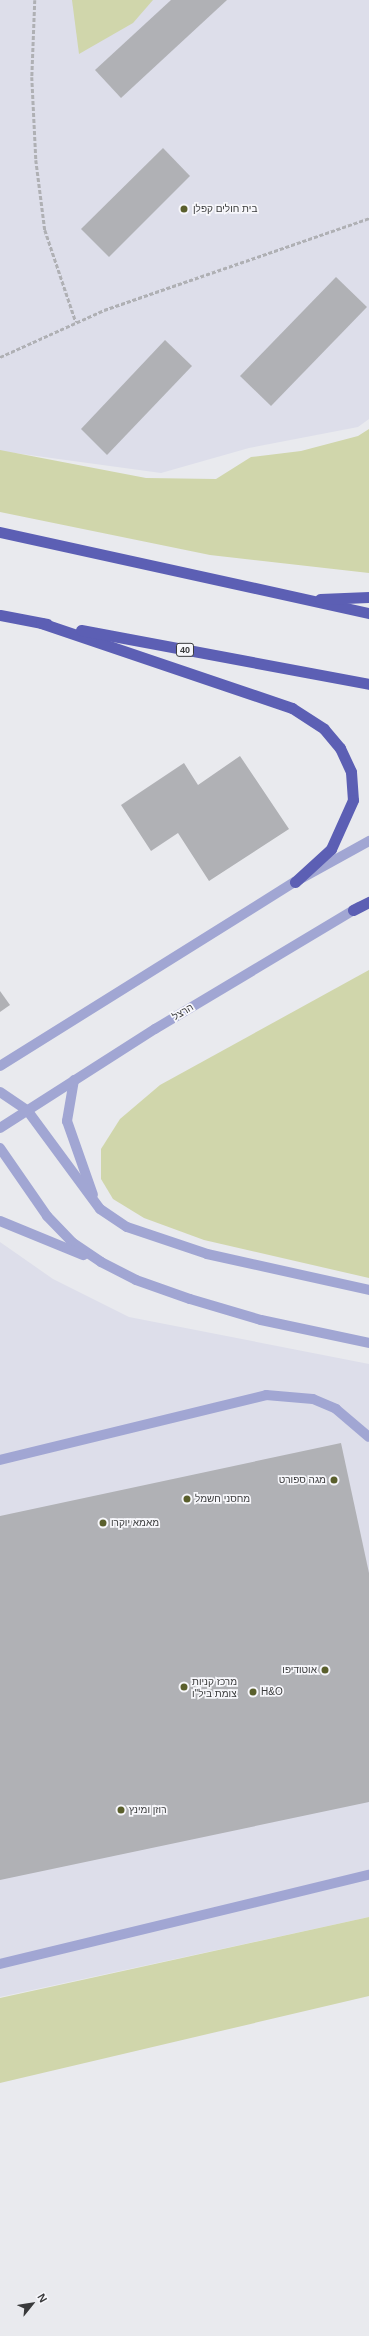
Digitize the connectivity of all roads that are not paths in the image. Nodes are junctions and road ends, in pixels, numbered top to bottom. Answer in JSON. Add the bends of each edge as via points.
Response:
{"nodes":[{"id":1,"x":0,"y":532,"type":"edge"},
{"id":2,"x":369,"y":597,"type":"edge"},
{"id":3,"x":303,"y":600,"type":"junction"},
{"id":4,"x":369,"y":613,"type":"edge"},
{"id":5,"x":0,"y":615,"type":"edge"},
{"id":6,"x":41,"y":622,"type":"junction"},
{"id":7,"x":369,"y":684,"type":"edge"},
{"id":8,"x":369,"y":841,"type":"edge"},
{"id":9,"x":295,"y":882,"type":"junction"},
{"id":10,"x":369,"y":901,"type":"edge"},
{"id":11,"x":353,"y":910,"type":"joint"},
{"id":12,"x":0,"y":1066,"type":"edge"},
{"id":13,"x":74,"y":1080,"type":"junction"},
{"id":14,"x":0,"y":1092,"type":"edge"},
{"id":15,"x":27,"y":1110,"type":"junction"},
{"id":16,"x":0,"y":1128,"type":"edge"},
{"id":17,"x":0,"y":1148,"type":"edge"},
{"id":18,"x":100,"y":1209,"type":"junction"},
{"id":19,"x":0,"y":1221,"type":"edge"},
{"id":20,"x":101,"y":1262,"type":"junction"},
{"id":21,"x":369,"y":1290,"type":"edge"},
{"id":22,"x":369,"y":1343,"type":"edge"},
{"id":23,"x":369,"y":1437,"type":"edge"},
{"id":24,"x":0,"y":1460,"type":"edge"},
{"id":25,"x":369,"y":1874,"type":"edge"},
{"id":26,"x":0,"y":1964,"type":"edge"}],
"edges":[{"from":1,"to":3,"type":"highway"},
{"from":2,"to":3,"type":"highway"},
{"from":3,"to":4,"type":"highway"},
{"from":5,"to":6,"type":"highway","number":"40"},
{"from":6,"to":7,"type":"highway","number":"40"},
{"from":6,"to":9,"type":"highway","via":[[292,708],[324,729],[340,748],[351,772],[353,800],[331,849]]},
{"from":8,"to":9,"type":"street"},
{"from":9,"to":12,"type":"street"},
{"from":10,"to":11,"type":"highway"},
{"from":11,"to":13,"type":"street","name":"הרצל"},
{"from":13,"to":15,"type":"street","name":"הרצל"},
{"from":13,"to":18,"type":"street","via":[[67,1121],[81,1167]]},
{"from":14,"to":15,"type":"street"},
{"from":15,"to":16,"type":"street","name":"הרצל"},
{"from":15,"to":18,"type":"street"},
{"from":17,"to":20,"type":"street","via":[[47,1216],[73,1243]]},
{"from":18,"to":21,"type":"street","via":[[127,1227],[207,1254]]},
{"from":19,"to":20,"type":"street"},
{"from":20,"to":22,"type":"street","via":[[136,1280],[190,1299],[261,1320]]},
{"from":23,"to":24,"type":"street","via":[[336,1410],[313,1399],[266,1395]]},
{"from":25,"to":26,"type":"street"}]}
